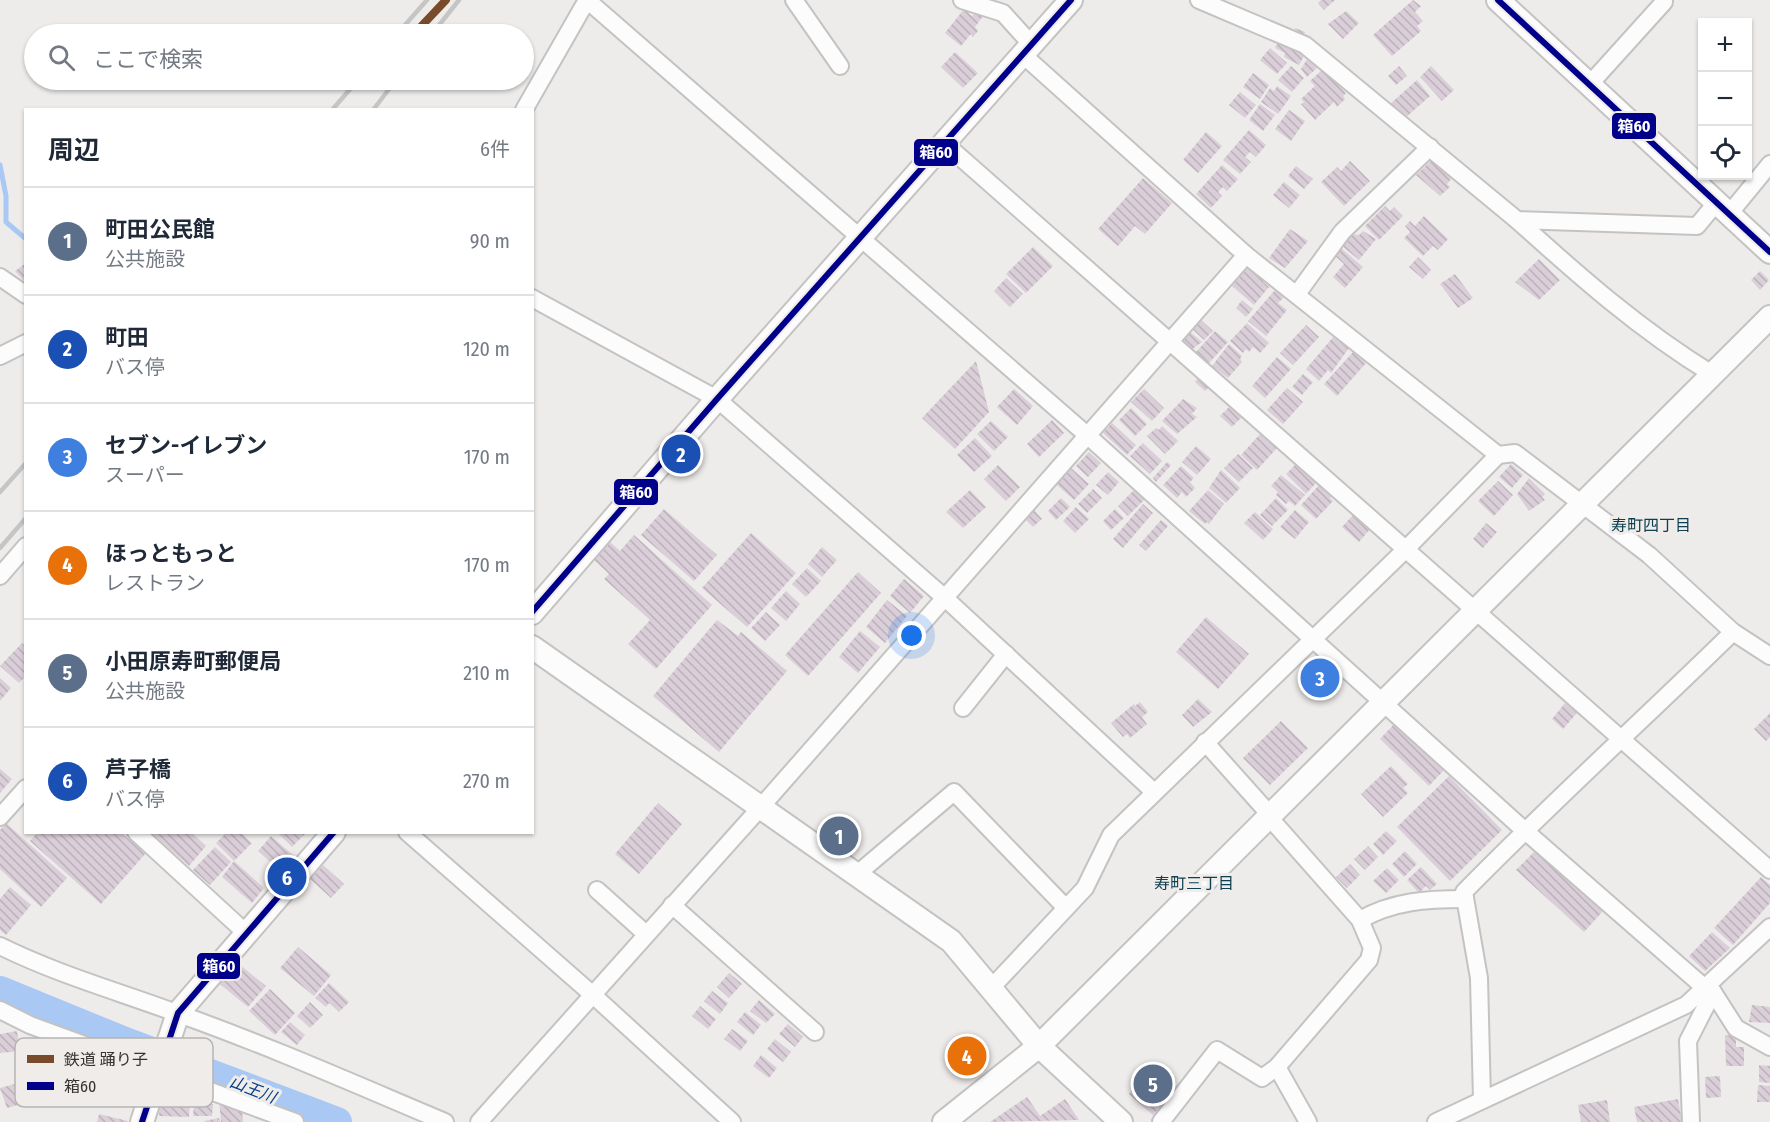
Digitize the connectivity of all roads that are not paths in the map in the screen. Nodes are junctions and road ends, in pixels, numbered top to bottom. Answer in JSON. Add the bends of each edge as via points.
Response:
{"nodes":[{"id":1,"x":794,"y":0,"type":"edge"},
{"id":2,"x":962,"y":0,"type":"edge"},
{"id":3,"x":1071,"y":0,"type":"edge"},
{"id":4,"x":1199,"y":0,"type":"edge"},
{"id":5,"x":1498,"y":0,"type":"edge"},
{"id":6,"x":1664,"y":2,"type":"dead end"},
{"id":7,"x":1026,"y":49,"type":"junction"},
{"id":8,"x":840,"y":66,"type":"dead end"},
{"id":9,"x":1589,"y":85,"type":"junction"},
{"id":10,"x":525,"y":108,"type":"edge"},
{"id":11,"x":943,"y":142,"type":"junction"},
{"id":12,"x":1430,"y":147,"type":"junction"},
{"id":13,"x":1770,"y":164,"type":"edge"},
{"id":14,"x":1723,"y":209,"type":"junction"},
{"id":15,"x":1517,"y":220,"type":"junction"},
{"id":16,"x":859,"y":239,"type":"junction"},
{"id":17,"x":1770,"y":252,"type":"edge"},
{"id":18,"x":1246,"y":255,"type":"junction"},
{"id":19,"x":0,"y":278,"type":"edge"},
{"id":20,"x":24,"y":294,"type":"edge"},
{"id":21,"x":1297,"y":294,"type":"junction"},
{"id":22,"x":534,"y":299,"type":"edge"},
{"id":23,"x":1770,"y":317,"type":"edge"},
{"id":24,"x":1172,"y":341,"type":"junction"},
{"id":25,"x":24,"y":344,"type":"edge"},
{"id":26,"x":0,"y":356,"type":"edge"},
{"id":27,"x":1712,"y":374,"type":"junction"},
{"id":28,"x":717,"y":399,"type":"junction"},
{"id":29,"x":1087,"y":435,"type":"junction"},
{"id":30,"x":1498,"y":455,"type":"junction"},
{"id":31,"x":1582,"y":504,"type":"junction"},
{"id":32,"x":24,"y":548,"type":"edge"},
{"id":33,"x":1405,"y":550,"type":"junction"},
{"id":34,"x":0,"y":576,"type":"edge"},
{"id":35,"x":945,"y":598,"type":"junction"},
{"id":36,"x":534,"y":611,"type":"edge"},
{"id":37,"x":1474,"y":611,"type":"junction"},
{"id":38,"x":1733,"y":632,"type":"junction"},
{"id":39,"x":1313,"y":640,"type":"junction"},
{"id":40,"x":534,"y":649,"type":"edge"},
{"id":41,"x":1006,"y":654,"type":"junction"},
{"id":42,"x":1770,"y":656,"type":"edge"},
{"id":43,"x":1385,"y":703,"type":"junction"},
{"id":44,"x":963,"y":708,"type":"dead end"},
{"id":45,"x":1622,"y":741,"type":"junction"},
{"id":46,"x":1205,"y":742,"type":"junction"},
{"id":47,"x":24,"y":790,"type":"edge"},
{"id":48,"x":1153,"y":791,"type":"junction"},
{"id":49,"x":760,"y":808,"type":"junction"},
{"id":50,"x":0,"y":816,"type":"edge"},
{"id":51,"x":1270,"y":816,"type":"junction"},
{"id":52,"x":1524,"y":830,"type":"junction"},
{"id":53,"x":138,"y":834,"type":"edge"},
{"id":54,"x":332,"y":834,"type":"edge"},
{"id":55,"x":409,"y":834,"type":"edge"},
{"id":56,"x":1770,"y":870,"type":"edge"},
{"id":57,"x":856,"y":875,"type":"junction"},
{"id":58,"x":597,"y":890,"type":"dead end"},
{"id":59,"x":1465,"y":899,"type":"junction"},
{"id":60,"x":672,"y":905,"type":"junction"},
{"id":61,"x":1066,"y":908,"type":"junction"},
{"id":62,"x":1360,"y":920,"type":"junction"},
{"id":63,"x":1770,"y":927,"type":"edge"},
{"id":64,"x":246,"y":933,"type":"junction"},
{"id":65,"x":646,"y":933,"type":"junction"},
{"id":66,"x":0,"y":946,"type":"edge"},
{"id":67,"x":992,"y":987,"type":"junction"},
{"id":68,"x":1709,"y":990,"type":"junction"},
{"id":69,"x":593,"y":994,"type":"junction"},
{"id":70,"x":0,"y":1010,"type":"edge"},
{"id":71,"x":178,"y":1013,"type":"junction"},
{"id":72,"x":815,"y":1032,"type":"dead end"},
{"id":73,"x":67,"y":1038,"type":"edge"},
{"id":74,"x":169,"y":1038,"type":"edge"},
{"id":75,"x":1039,"y":1046,"type":"junction"},
{"id":76,"x":1770,"y":1047,"type":"edge"},
{"id":77,"x":1277,"y":1067,"type":"junction"},
{"id":78,"x":213,"y":1091,"type":"edge"},
{"id":79,"x":147,"y":1107,"type":"edge"},
{"id":80,"x":1475,"y":1109,"type":"edge"},
{"id":81,"x":142,"y":1122,"type":"edge"},
{"id":82,"x":295,"y":1122,"type":"edge"},
{"id":83,"x":445,"y":1122,"type":"edge"},
{"id":84,"x":479,"y":1122,"type":"edge"},
{"id":85,"x":732,"y":1122,"type":"edge"},
{"id":86,"x":944,"y":1122,"type":"edge"},
{"id":87,"x":1120,"y":1122,"type":"edge"},
{"id":88,"x":1161,"y":1122,"type":"edge"},
{"id":89,"x":1308,"y":1122,"type":"edge"},
{"id":90,"x":1436,"y":1122,"type":"edge"},
{"id":91,"x":1691,"y":1122,"type":"edge"}],
"edges":[{"from":1,"to":8,"type":"street"},
{"from":2,"to":7,"type":"street","via":[[1003,13]]},
{"from":3,"to":7,"type":"street"},
{"from":4,"to":12,"type":"street","via":[[1305,45]]},
{"from":5,"to":9,"type":"street"},
{"from":6,"to":9,"type":"street"},
{"from":7,"to":11,"type":"street"},
{"from":7,"to":18,"type":"street"},
{"from":9,"to":14,"type":"street"},
{"from":10,"to":16,"type":"street","via":[[587,0]]},
{"from":11,"to":16,"type":"street"},
{"from":11,"to":24,"type":"street"},
{"from":12,"to":15,"type":"street"},
{"from":12,"to":21,"type":"street","via":[[1342,232]]},
{"from":13,"to":14,"type":"street"},
{"from":14,"to":15,"type":"street","via":[[1697,226]]},
{"from":14,"to":17,"type":"street"},
{"from":15,"to":27,"type":"street","via":[[1605,299],[1665,345]]},
{"from":16,"to":28,"type":"street"},
{"from":16,"to":29,"type":"street"},
{"from":18,"to":21,"type":"street"},
{"from":18,"to":24,"type":"street"},
{"from":19,"to":20,"type":"street"},
{"from":21,"to":30,"type":"street"},
{"from":22,"to":28,"type":"street"},
{"from":23,"to":27,"type":"street"},
{"from":24,"to":29,"type":"street"},
{"from":24,"to":33,"type":"street"},
{"from":25,"to":26,"type":"street"},
{"from":27,"to":31,"type":"street"},
{"from":28,"to":35,"type":"street"},
{"from":28,"to":36,"type":"street"},
{"from":29,"to":35,"type":"street"},
{"from":29,"to":39,"type":"street"},
{"from":30,"to":31,"type":"street","via":[[1515,453]]},
{"from":30,"to":33,"type":"street"},
{"from":31,"to":37,"type":"street"},
{"from":31,"to":38,"type":"street","via":[[1649,555]]},
{"from":32,"to":34,"type":"street"},
{"from":33,"to":37,"type":"street"},
{"from":33,"to":39,"type":"street"},
{"from":35,"to":41,"type":"street"},
{"from":35,"to":49,"type":"street"},
{"from":37,"to":43,"type":"street"},
{"from":37,"to":45,"type":"street"},
{"from":38,"to":42,"type":"street"},
{"from":38,"to":45,"type":"street"},
{"from":39,"to":43,"type":"street"},
{"from":39,"to":46,"type":"street"},
{"from":40,"to":49,"type":"street"},
{"from":41,"to":44,"type":"street"},
{"from":41,"to":48,"type":"street"},
{"from":43,"to":51,"type":"street"},
{"from":43,"to":52,"type":"street"},
{"from":45,"to":52,"type":"street"},
{"from":45,"to":56,"type":"street"},
{"from":46,"to":48,"type":"street"},
{"from":46,"to":51,"type":"street"},
{"from":47,"to":50,"type":"street"},
{"from":48,"to":61,"type":"street","via":[[1111,834],[1085,888]]},
{"from":49,"to":57,"type":"street"},
{"from":49,"to":60,"type":"street"},
{"from":51,"to":62,"type":"street"},
{"from":51,"to":75,"type":"street"},
{"from":52,"to":59,"type":"street","via":[[1464,892]]},
{"from":52,"to":68,"type":"street"},
{"from":53,"to":64,"type":"street"},
{"from":54,"to":64,"type":"street"},
{"from":55,"to":69,"type":"street"},
{"from":57,"to":61,"type":"street","via":[[954,792]]},
{"from":57,"to":67,"type":"street","via":[[951,941]]},
{"from":58,"to":65,"type":"street"},
{"from":59,"to":62,"type":"street","via":[[1405,902]]},
{"from":59,"to":80,"type":"street","via":[[1479,978]]},
{"from":60,"to":65,"type":"street"},
{"from":60,"to":72,"type":"street"},
{"from":61,"to":67,"type":"street"},
{"from":62,"to":77,"type":"street","via":[[1372,948],[1369,960]]},
{"from":63,"to":68,"type":"street"},
{"from":64,"to":71,"type":"street"},
{"from":65,"to":69,"type":"street"},
{"from":66,"to":71,"type":"street","via":[[45,968]]},
{"from":67,"to":75,"type":"street"},
{"from":68,"to":76,"type":"street","via":[[1736,1028]]},
{"from":68,"to":80,"type":"street"},
{"from":68,"to":91,"type":"street","via":[[1688,1041]]},
{"from":69,"to":84,"type":"street"},
{"from":69,"to":85,"type":"street"},
{"from":70,"to":73,"type":"street"},
{"from":71,"to":74,"type":"street"},
{"from":71,"to":83,"type":"street"},
{"from":75,"to":86,"type":"street"},
{"from":75,"to":87,"type":"street"},
{"from":77,"to":88,"type":"street","via":[[1262,1078],[1217,1050]]},
{"from":77,"to":89,"type":"street"},
{"from":78,"to":82,"type":"street"},
{"from":79,"to":81,"type":"street"},
{"from":80,"to":90,"type":"street"}]}
